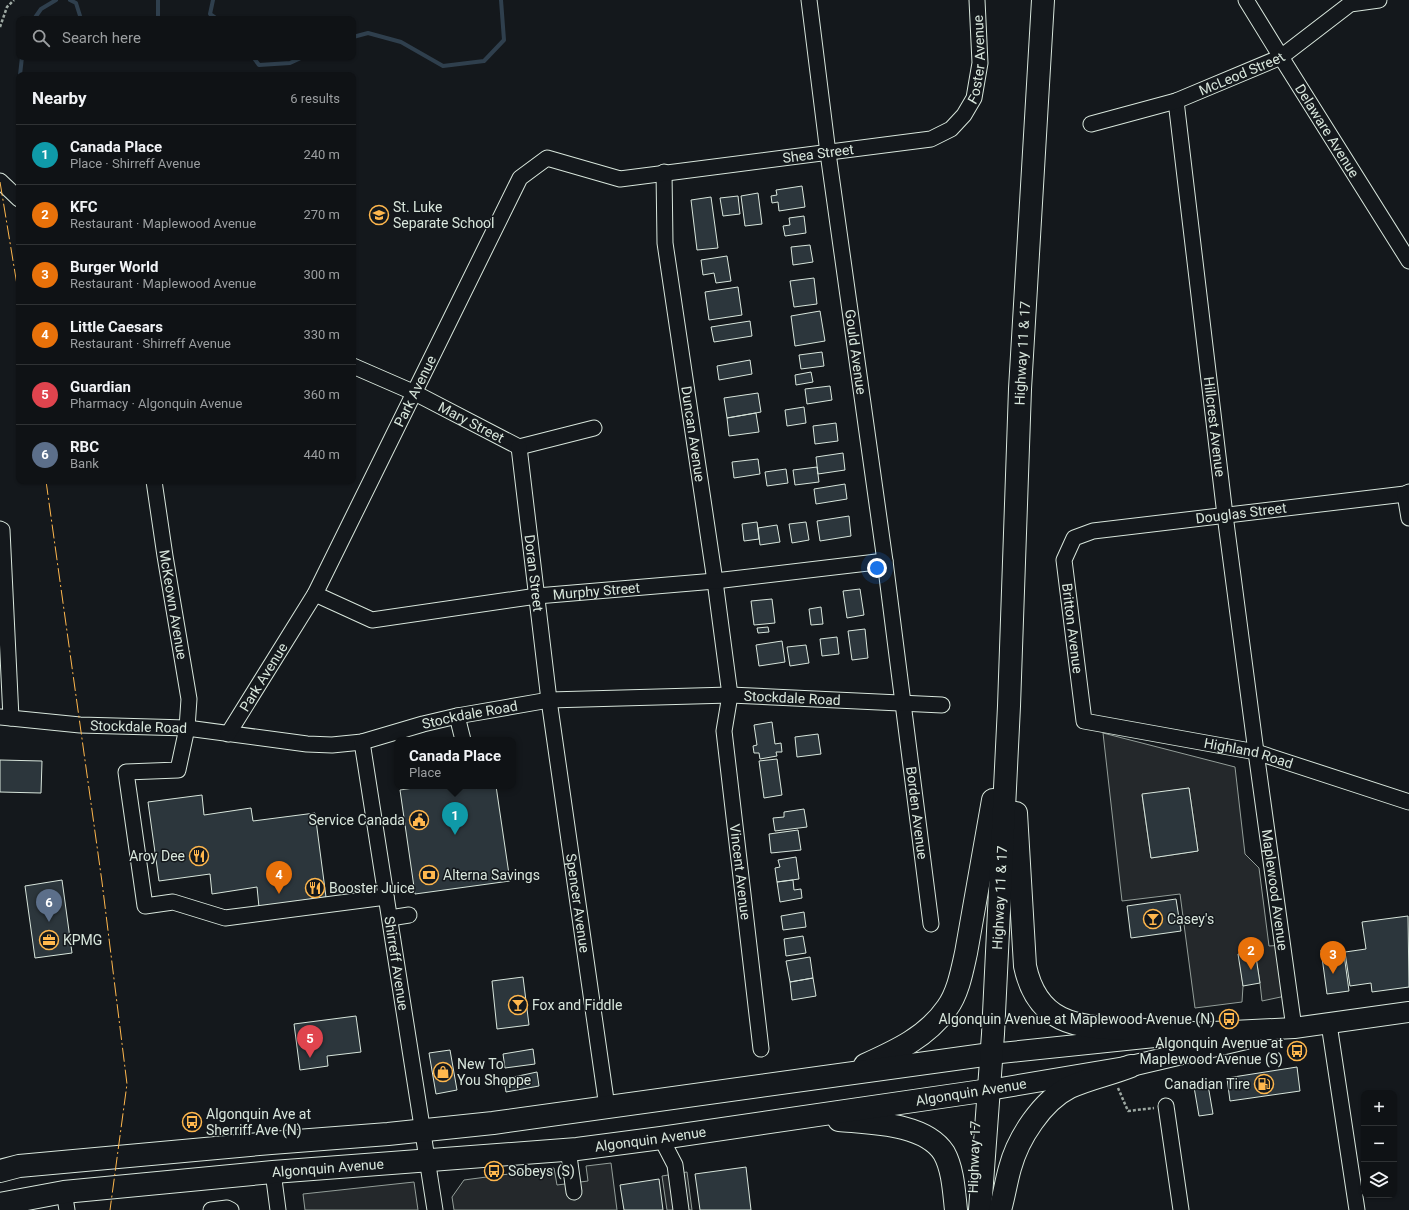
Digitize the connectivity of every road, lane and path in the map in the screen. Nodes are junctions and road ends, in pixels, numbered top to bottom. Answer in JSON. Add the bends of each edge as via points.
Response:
{"nodes":[{"id":1,"x":14,"y":0,"type":"edge"},
{"id":2,"x":809,"y":0,"type":"edge"},
{"id":3,"x":977,"y":0,"type":"edge"},
{"id":4,"x":1043,"y":0,"type":"edge"},
{"id":5,"x":1246,"y":0,"type":"edge"},
{"id":6,"x":1379,"y":0,"type":"edge"},
{"id":7,"x":1349,"y":2,"type":"edge"},
{"id":8,"x":0,"y":26,"type":"edge"},
{"id":9,"x":1280,"y":58,"type":"junction"},
{"id":10,"x":1176,"y":101,"type":"junction"},
{"id":11,"x":964,"y":115,"type":"joint"},
{"id":12,"x":1091,"y":124,"type":"dead end"},
{"id":13,"x":828,"y":153,"type":"junction"},
{"id":14,"x":664,"y":172,"type":"junction"},
{"id":15,"x":0,"y":181,"type":"edge"},
{"id":16,"x":16,"y":196,"type":"edge"},
{"id":17,"x":1409,"y":261,"type":"edge"},
{"id":18,"x":356,"y":367,"type":"edge"},
{"id":19,"x":415,"y":392,"type":"junction"},
{"id":20,"x":594,"y":428,"type":"dead end"},
{"id":21,"x":519,"y":446,"type":"junction"},
{"id":22,"x":154,"y":484,"type":"edge"},
{"id":23,"x":1407,"y":493,"type":"edge"},
{"id":24,"x":1225,"y":515,"type":"junction"},
{"id":25,"x":1409,"y":518,"type":"edge"},
{"id":26,"x":0,"y":528,"type":"edge"},
{"id":27,"x":1074,"y":538,"type":"joint"},
{"id":28,"x":885,"y":561,"type":"junction"},
{"id":29,"x":2,"y":566,"type":"edge"},
{"id":30,"x":715,"y":581,"type":"junction"},
{"id":31,"x":315,"y":594,"type":"junction"},
{"id":32,"x":538,"y":596,"type":"junction"},
{"id":33,"x":730,"y":695,"type":"junction"},
{"id":34,"x":549,"y":700,"type":"junction"},
{"id":35,"x":903,"y":703,"type":"junction"},
{"id":36,"x":942,"y":705,"type":"dead end"},
{"id":37,"x":1010,"y":706,"type":"junction"},
{"id":38,"x":457,"y":716,"type":"junction"},
{"id":39,"x":5,"y":718,"type":"edge"},
{"id":40,"x":1084,"y":721,"type":"joint"},
{"id":41,"x":187,"y":728,"type":"junction"},
{"id":42,"x":228,"y":734,"type":"junction"},
{"id":43,"x":462,"y":737,"type":"edge"},
{"id":44,"x":362,"y":742,"type":"junction"},
{"id":45,"x":1256,"y":752,"type":"junction"},
{"id":46,"x":1409,"y":802,"type":"edge"},
{"id":47,"x":386,"y":897,"type":"junction"},
{"id":48,"x":408,"y":915,"type":"dead end"},
{"id":49,"x":390,"y":918,"type":"junction"},
{"id":50,"x":931,"y":924,"type":"dead end"},
{"id":51,"x":1409,"y":1012,"type":"edge"},
{"id":52,"x":1329,"y":1024,"type":"junction"},
{"id":53,"x":1294,"y":1028,"type":"junction"},
{"id":54,"x":1193,"y":1032,"type":"junction"},
{"id":55,"x":761,"y":1049,"type":"dead end"},
{"id":56,"x":984,"y":1055,"type":"junction"},
{"id":57,"x":1122,"y":1070,"type":"junction"},
{"id":58,"x":844,"y":1075,"type":"junction"},
{"id":59,"x":983,"y":1091,"type":"junction"},
{"id":60,"x":1166,"y":1106,"type":"joint"},
{"id":61,"x":608,"y":1107,"type":"junction"},
{"id":62,"x":806,"y":1116,"type":"junction"},
{"id":63,"x":423,"y":1131,"type":"junction"},
{"id":64,"x":661,"y":1138,"type":"junction"},
{"id":65,"x":568,"y":1150,"type":"junction"},
{"id":66,"x":0,"y":1156,"type":"edge"},
{"id":67,"x":427,"y":1161,"type":"junction"},
{"id":68,"x":9,"y":1169,"type":"edge"},
{"id":69,"x":273,"y":1172,"type":"junction"},
{"id":70,"x":574,"y":1192,"type":"dead end"},
{"id":71,"x":65,"y":1201,"type":"edge"},
{"id":72,"x":0,"y":1204,"type":"edge"},
{"id":73,"x":211,"y":1210,"type":"edge"},
{"id":74,"x":232,"y":1210,"type":"edge"},
{"id":75,"x":278,"y":1210,"type":"edge"},
{"id":76,"x":435,"y":1210,"type":"edge"},
{"id":77,"x":681,"y":1210,"type":"edge"},
{"id":78,"x":956,"y":1210,"type":"edge"},
{"id":79,"x":971,"y":1210,"type":"edge"},
{"id":80,"x":980,"y":1210,"type":"edge"},
{"id":81,"x":1000,"y":1210,"type":"edge"},
{"id":82,"x":1181,"y":1210,"type":"edge"},
{"id":83,"x":1357,"y":1210,"type":"edge"}],
"edges":[{"from":1,"to":8,"type":"path","via":[[7,7]]},
{"from":2,"to":13,"type":"street","name":"Gould Avenue"},
{"from":3,"to":11,"type":"street","name":"Foster Avenue","via":[[980,63],[974,98]]},
{"from":4,"to":37,"type":"highway","name":"Highway 11 & 17","via":[[1020,389]]},
{"from":5,"to":9,"type":"street","name":"Delaware Avenue"},
{"from":6,"to":7,"type":"street","name":"McLeod Street"},
{"from":7,"to":9,"type":"street","name":"McLeod Street"},
{"from":9,"to":10,"type":"street","name":"McLeod Street"},
{"from":9,"to":17,"type":"street","name":"Delaware Avenue"},
{"from":10,"to":12,"type":"street","name":"McLeod Street"},
{"from":10,"to":24,"type":"street","name":"Hillcrest Avenue"},
{"from":11,"to":13,"type":"street","name":"Shea Street","via":[[952,129],[931,139]]},
{"from":13,"to":14,"type":"street","name":"Shea Street"},
{"from":13,"to":28,"type":"street","name":"Gould Avenue"},
{"from":14,"to":19,"type":"street","name":"Park Avenue","via":[[620,179],[547,158],[520,178]]},
{"from":14,"to":30,"type":"street","name":"Duncan Avenue","via":[[665,243]]},
{"from":15,"to":16,"type":"street"},
{"from":18,"to":19,"type":"street","name":"Mary Street"},
{"from":19,"to":21,"type":"street","name":"Mary Street"},
{"from":19,"to":31,"type":"street","name":"Park Avenue"},
{"from":20,"to":21,"type":"street","name":"Mary Street"},
{"from":21,"to":32,"type":"street","name":"Doran Street"},
{"from":22,"to":41,"type":"street","name":"McKeown Avenue","via":[[189,700]]},
{"from":23,"to":24,"type":"street","name":"Douglas Street"},
{"from":23,"to":25,"type":"street"},
{"from":24,"to":27,"type":"street","name":"Douglas Street","via":[[1093,531]]},
{"from":24,"to":45,"type":"street","name":"Hillcrest Avenue"},
{"from":26,"to":29,"type":"street"},
{"from":27,"to":40,"type":"street","name":"Britton Avenue","via":[[1064,560]]},
{"from":28,"to":30,"type":"street","name":"Murphy Street"},
{"from":28,"to":35,"type":"street","name":"Gould Avenue"},
{"from":29,"to":39,"type":"street"},
{"from":30,"to":32,"type":"street","name":"Murphy Street"},
{"from":30,"to":33,"type":"street","name":"Duncan Avenue"},
{"from":31,"to":32,"type":"street","name":"Murphy Street","via":[[372,620]]},
{"from":31,"to":42,"type":"street","name":"Park Avenue"},
{"from":32,"to":34,"type":"street","name":"Doran Street"},
{"from":33,"to":34,"type":"street","name":"Stockdale Road"},
{"from":33,"to":35,"type":"street","name":"Stockdale Road"},
{"from":33,"to":55,"type":"street","name":"Vincent Avenue","via":[[724,731]]},
{"from":34,"to":38,"type":"street","name":"Stockdale Road"},
{"from":34,"to":61,"type":"street","name":"Spencer Avenue"},
{"from":35,"to":36,"type":"street","name":"Stockdale Road"},
{"from":35,"to":50,"type":"street","name":"Borden Avenue"},
{"from":37,"to":54,"type":"highway","via":[[1025,966],[1034,993],[1049,1011],[1074,1024],[1094,1028]]},
{"from":37,"to":56,"type":"highway","name":"Highway 11 & 17","via":[[987,938]]},
{"from":37,"to":58,"type":"highway","via":[[966,953],[962,972],[948,1008],[926,1032],[913,1041]]},
{"from":38,"to":43,"type":"street"},
{"from":38,"to":44,"type":"street","name":"Stockdale Road"},
{"from":39,"to":41,"type":"street","name":"Stockdale Road","via":[[80,725]]},
{"from":40,"to":45,"type":"street","name":"Highland Road"},
{"from":41,"to":42,"type":"street","name":"Stockdale Road"},
{"from":41,"to":47,"type":"street","name":"McKeown Avenue","via":[[178,770],[126,772],[145,906],[173,902],[225,918]]},
{"from":42,"to":44,"type":"street","name":"Stockdale Road","via":[[307,744]]},
{"from":44,"to":47,"type":"street","name":"Shirreff Avenue"},
{"from":45,"to":46,"type":"street","name":"Highland Road"},
{"from":45,"to":53,"type":"street","name":"Maplewood Avenue"},
{"from":47,"to":49,"type":"street","name":"Shirreff Avenue"},
{"from":48,"to":49,"type":"street"},
{"from":49,"to":63,"type":"street","name":"Shirreff Avenue"},
{"from":51,"to":52,"type":"main road","name":"Algonquin Avenue"},
{"from":52,"to":53,"type":"main road","name":"Algonquin Avenue"},
{"from":52,"to":83,"type":"street"},
{"from":53,"to":54,"type":"main road","name":"Algonquin Avenue"},
{"from":53,"to":57,"type":"main road","name":"Algonquin Avenue"},
{"from":54,"to":56,"type":"main road","name":"Algonquin Avenue"},
{"from":56,"to":58,"type":"highway","name":"Algonquin Avenue"},
{"from":56,"to":59,"type":"highway","name":"Highway 11 & 17"},
{"from":57,"to":59,"type":"main road","name":"Algonquin Avenue"},
{"from":57,"to":60,"type":"path","via":[[1128,1111]]},
{"from":57,"to":81,"type":"highway","via":[[1070,1088],[1046,1104],[1016,1151]]},
{"from":58,"to":61,"type":"highway","name":"Algonquin Avenue"},
{"from":59,"to":62,"type":"highway","name":"Algonquin Avenue"},
{"from":59,"to":79,"type":"highway","name":"Highway 17"},
{"from":59,"to":80,"type":"highway","name":"Highway 17"},
{"from":60,"to":82,"type":"street"},
{"from":61,"to":63,"type":"highway","name":"Algonquin Avenue"},
{"from":62,"to":64,"type":"highway","name":"Algonquin Avenue"},
{"from":62,"to":78,"type":"highway","via":[[905,1128],[936,1143],[944,1154],[949,1168]]},
{"from":63,"to":67,"type":"street","name":"Shirreff Avenue"},
{"from":63,"to":68,"type":"highway","name":"Algonquin Avenue"},
{"from":64,"to":65,"type":"highway","name":"Algonquin Avenue"},
{"from":64,"to":77,"type":"street","via":[[675,1164]]},
{"from":65,"to":67,"type":"highway","name":"Algonquin Avenue"},
{"from":65,"to":70,"type":"street"},
{"from":66,"to":68,"type":"highway"},
{"from":67,"to":69,"type":"highway","name":"Algonquin Avenue"},
{"from":67,"to":76,"type":"street","name":"Shirreff Avenue"},
{"from":69,"to":71,"type":"highway","name":"Algonquin Avenue"},
{"from":69,"to":75,"type":"street"},
{"from":71,"to":72,"type":"highway","name":"Algonquin Avenue"},
{"from":73,"to":74,"type":"street"}]}
